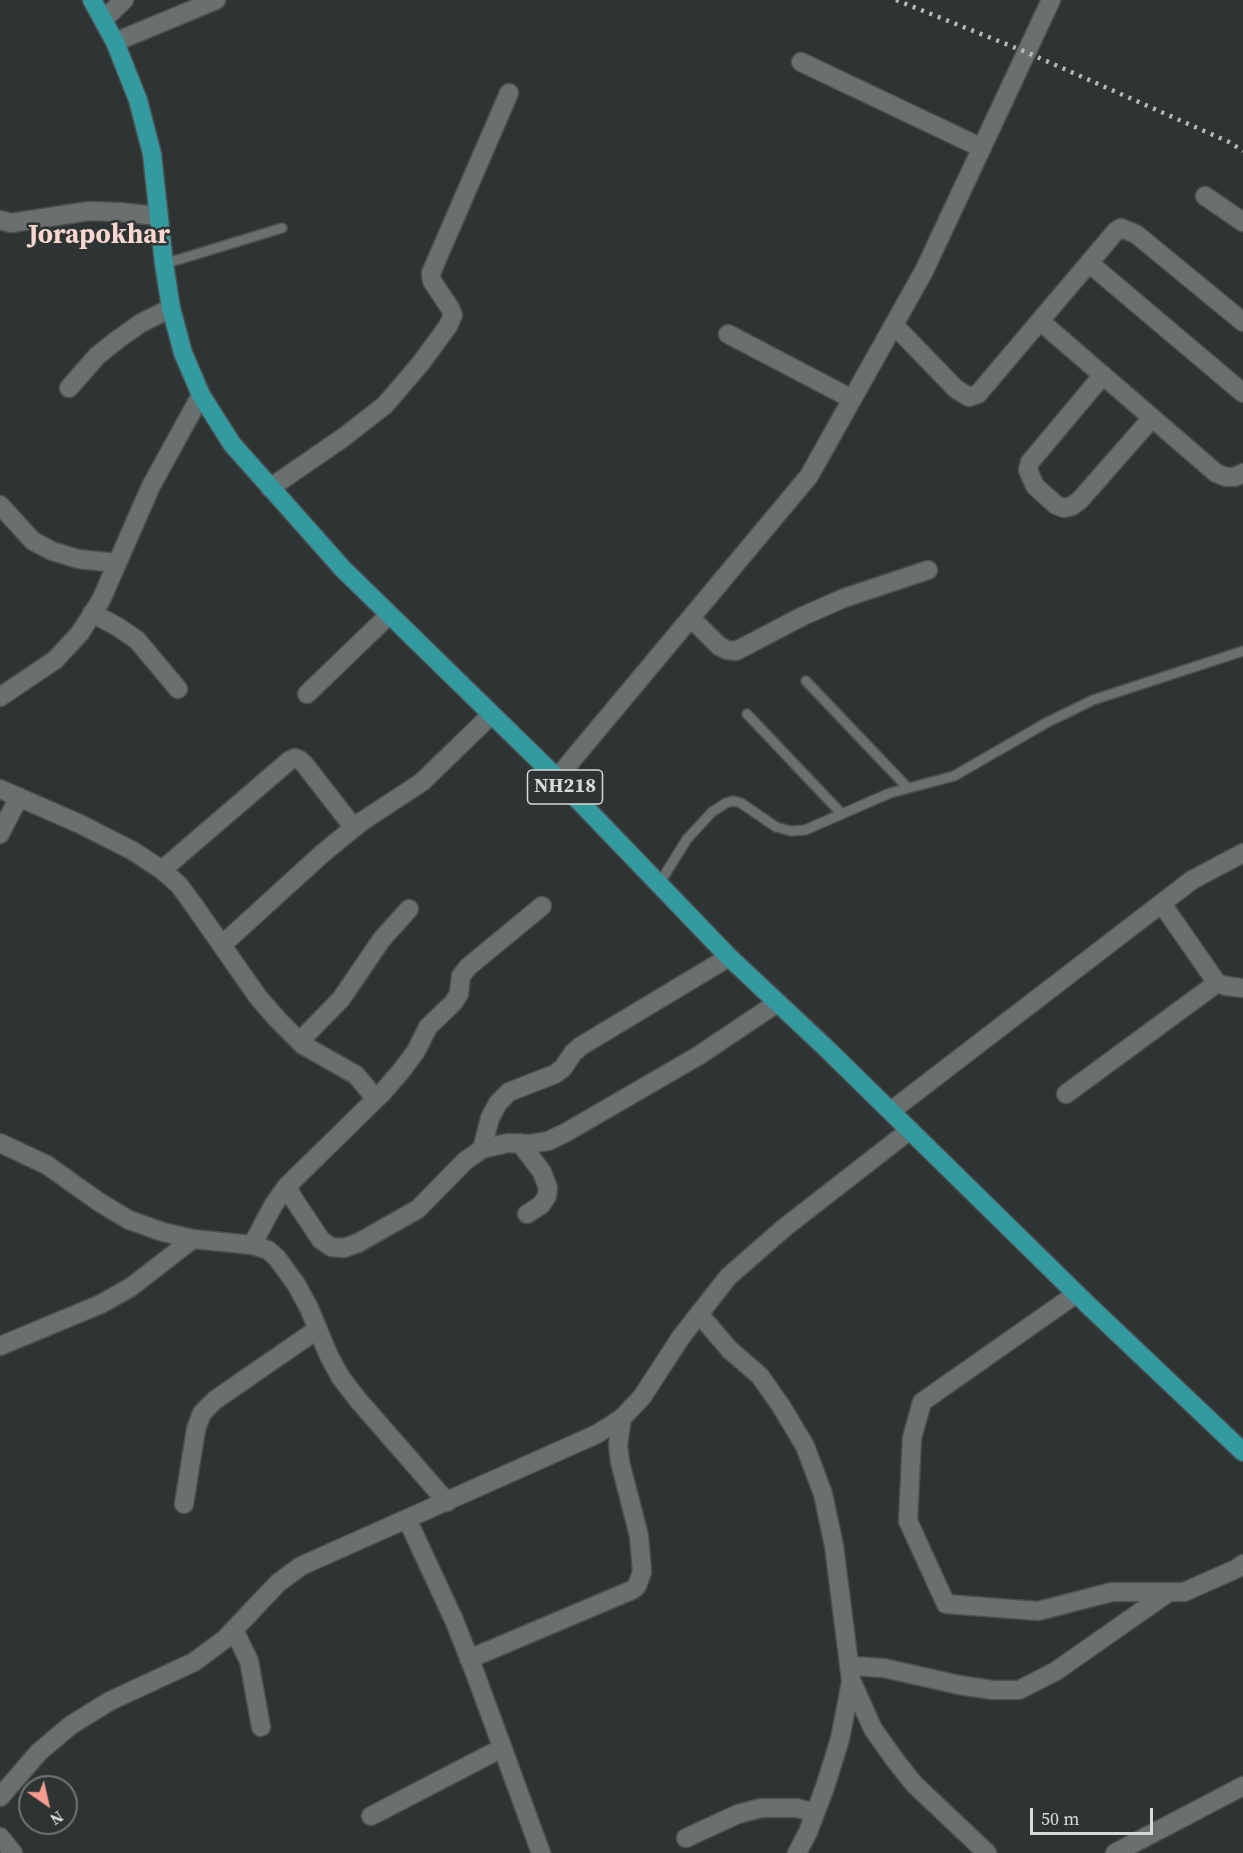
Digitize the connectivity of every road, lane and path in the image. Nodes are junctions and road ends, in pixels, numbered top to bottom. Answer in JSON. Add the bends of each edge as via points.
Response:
{"nodes":[{"id":1,"x":92,"y":0,"type":"edge"},
{"id":2,"x":123,"y":0,"type":"edge"},
{"id":3,"x":216,"y":0,"type":"edge"},
{"id":4,"x":1051,"y":0,"type":"edge"},
{"id":5,"x":103,"y":20,"type":"junction"},
{"id":6,"x":115,"y":42,"type":"junction"},
{"id":7,"x":801,"y":62,"type":"dead end"},
{"id":8,"x":509,"y":93,"type":"dead end"},
{"id":9,"x":982,"y":148,"type":"junction"},
{"id":10,"x":1204,"y":196,"type":"dead end"},
{"id":11,"x":158,"y":216,"type":"junction"},
{"id":12,"x":0,"y":220,"type":"edge"},
{"id":13,"x":1243,"y":222,"type":"edge"},
{"id":14,"x":282,"y":228,"type":"dead end"},
{"id":15,"x":1089,"y":263,"type":"junction"},
{"id":16,"x":164,"y":264,"type":"junction"},
{"id":17,"x":171,"y":308,"type":"junction"},
{"id":18,"x":1040,"y":321,"type":"junction"},
{"id":19,"x":1243,"y":322,"type":"edge"},
{"id":20,"x":894,"y":325,"type":"junction"},
{"id":21,"x":728,"y":334,"type":"dead end"},
{"id":22,"x":1103,"y":375,"type":"junction"},
{"id":23,"x":69,"y":388,"type":"dead end"},
{"id":24,"x":1243,"y":393,"type":"edge"},
{"id":25,"x":201,"y":395,"type":"junction"},
{"id":26,"x":852,"y":399,"type":"junction"},
{"id":27,"x":1152,"y":418,"type":"junction"},
{"id":28,"x":1243,"y":473,"type":"edge"},
{"id":29,"x":270,"y":488,"type":"junction"},
{"id":30,"x":0,"y":505,"type":"edge"},
{"id":31,"x":117,"y":563,"type":"junction"},
{"id":32,"x":928,"y":570,"type":"dead end"},
{"id":33,"x":92,"y":613,"type":"junction"},
{"id":34,"x":389,"y":615,"type":"junction"},
{"id":35,"x":691,"y":618,"type":"junction"},
{"id":36,"x":1243,"y":651,"type":"edge"},
{"id":37,"x":806,"y":681,"type":"dead end"},
{"id":38,"x":178,"y":689,"type":"dead end"},
{"id":39,"x":307,"y":694,"type":"dead end"},
{"id":40,"x":0,"y":697,"type":"edge"},
{"id":41,"x":747,"y":714,"type":"dead end"},
{"id":42,"x":491,"y":715,"type":"junction"},
{"id":43,"x":557,"y":778,"type":"junction"},
{"id":44,"x":907,"y":788,"type":"junction"},
{"id":45,"x":0,"y":789,"type":"edge"},
{"id":46,"x":19,"y":797,"type":"junction"},
{"id":47,"x":842,"y":814,"type":"junction"},
{"id":48,"x":354,"y":828,"type":"junction"},
{"id":49,"x":0,"y":834,"type":"edge"},
{"id":50,"x":1243,"y":853,"type":"edge"},
{"id":51,"x":162,"y":870,"type":"junction"},
{"id":52,"x":659,"y":884,"type":"junction"},
{"id":53,"x":1161,"y":904,"type":"junction"},
{"id":54,"x":542,"y":906,"type":"dead end"},
{"id":55,"x":409,"y":909,"type":"dead end"},
{"id":56,"x":222,"y":945,"type":"junction"},
{"id":57,"x":729,"y":957,"type":"junction"},
{"id":58,"x":1217,"y":983,"type":"junction"},
{"id":59,"x":1243,"y":988,"type":"edge"},
{"id":60,"x":777,"y":1003,"type":"junction"},
{"id":61,"x":300,"y":1041,"type":"junction"},
{"id":62,"x":1066,"y":1094,"type":"dead end"},
{"id":63,"x":376,"y":1099,"type":"junction"},
{"id":64,"x":891,"y":1111,"type":"junction"},
{"id":65,"x":910,"y":1130,"type":"junction"},
{"id":66,"x":0,"y":1143,"type":"edge"},
{"id":67,"x":520,"y":1143,"type":"junction"},
{"id":68,"x":482,"y":1149,"type":"junction"},
{"id":69,"x":287,"y":1186,"type":"junction"},
{"id":70,"x":527,"y":1214,"type":"dead end"},
{"id":71,"x":193,"y":1239,"type":"junction"},
{"id":72,"x":252,"y":1245,"type":"junction"},
{"id":73,"x":1076,"y":1294,"type":"junction"},
{"id":74,"x":699,"y":1314,"type":"junction"},
{"id":75,"x":318,"y":1329,"type":"junction"},
{"id":76,"x":0,"y":1346,"type":"edge"},
{"id":77,"x":622,"y":1418,"type":"junction"},
{"id":78,"x":1243,"y":1452,"type":"edge"},
{"id":79,"x":447,"y":1502,"type":"junction"},
{"id":80,"x":184,"y":1504,"type":"dead end"},
{"id":81,"x":407,"y":1519,"type":"junction"},
{"id":82,"x":1243,"y":1564,"type":"edge"},
{"id":83,"x":1169,"y":1592,"type":"junction"},
{"id":84,"x":234,"y":1630,"type":"junction"},
{"id":85,"x":469,"y":1659,"type":"junction"},
{"id":86,"x":850,"y":1673,"type":"junction"},
{"id":87,"x":261,"y":1727,"type":"dead end"},
{"id":88,"x":502,"y":1748,"type":"junction"},
{"id":89,"x":1243,"y":1786,"type":"edge"},
{"id":90,"x":0,"y":1797,"type":"edge"},
{"id":91,"x":816,"y":1813,"type":"junction"},
{"id":92,"x":371,"y":1816,"type":"dead end"},
{"id":93,"x":0,"y":1837,"type":"edge"},
{"id":94,"x":686,"y":1838,"type":"dead end"},
{"id":95,"x":13,"y":1853,"type":"edge"},
{"id":96,"x":541,"y":1853,"type":"edge"},
{"id":97,"x":797,"y":1853,"type":"edge"},
{"id":98,"x":987,"y":1853,"type":"edge"},
{"id":99,"x":1115,"y":1853,"type":"edge"}],
"edges":[{"from":1,"to":5,"type":"highway","number":"NH218"},
{"from":2,"to":5,"type":"street"},
{"from":3,"to":6,"type":"street"},
{"from":4,"to":9,"type":"street"},
{"from":5,"to":6,"type":"highway","number":"NH218"},
{"from":6,"to":11,"type":"highway","number":"NH218","via":[[138,100],[152,154]]},
{"from":7,"to":9,"type":"street"},
{"from":8,"to":29,"type":"street","via":[[431,273],[453,315],[448,326],[385,405]]},
{"from":9,"to":20,"type":"street"},
{"from":10,"to":13,"type":"street"},
{"from":11,"to":12,"type":"street","via":[[89,211],[28,221]]},
{"from":11,"to":16,"type":"highway","number":"NH218"},
{"from":14,"to":16,"type":"lane"},
{"from":15,"to":18,"type":"street"},
{"from":15,"to":19,"type":"street","via":[[1116,231],[1128,230]]},
{"from":15,"to":24,"type":"street"},
{"from":16,"to":17,"type":"highway","number":"NH218"},
{"from":17,"to":23,"type":"street","via":[[117,340]]},
{"from":17,"to":25,"type":"highway","number":"NH218","via":[[183,353]]},
{"from":18,"to":20,"type":"street","via":[[978,394],[969,397],[956,389]]},
{"from":18,"to":22,"type":"street"},
{"from":20,"to":26,"type":"street"},
{"from":21,"to":26,"type":"street"},
{"from":22,"to":27,"type":"street"},
{"from":22,"to":27,"type":"street","via":[[1029,462],[1035,486],[1056,506],[1072,506],[1080,500]]},
{"from":25,"to":29,"type":"highway","number":"NH218","via":[[232,444]]},
{"from":25,"to":31,"type":"street","via":[[151,486]]},
{"from":26,"to":35,"type":"street","via":[[809,476]]},
{"from":27,"to":28,"type":"street","via":[[1216,473],[1235,477]]},
{"from":29,"to":34,"type":"highway","number":"NH218"},
{"from":30,"to":31,"type":"street","via":[[33,541],[52,551],[78,559]]},
{"from":31,"to":33,"type":"street"},
{"from":32,"to":35,"type":"street","via":[[844,598],[736,651],[719,646]]},
{"from":33,"to":38,"type":"street","via":[[137,640]]},
{"from":33,"to":40,"type":"street","via":[[55,660]]},
{"from":34,"to":39,"type":"street"},
{"from":34,"to":42,"type":"highway","number":"NH218"},
{"from":35,"to":43,"type":"street"},
{"from":36,"to":44,"type":"lane","via":[[1093,700],[954,776]]},
{"from":37,"to":44,"type":"lane"},
{"from":41,"to":47,"type":"lane"},
{"from":42,"to":43,"type":"highway","number":"NH218"},
{"from":42,"to":48,"type":"street","via":[[422,782]]},
{"from":43,"to":52,"type":"highway","number":"NH218"},
{"from":44,"to":47,"type":"lane"},
{"from":45,"to":46,"type":"street"},
{"from":46,"to":49,"type":"street"},
{"from":46,"to":51,"type":"street","via":[[133,851]]},
{"from":47,"to":52,"type":"lane","via":[[805,830],[791,831],[776,827],[741,803],[726,802],[687,839]]},
{"from":48,"to":51,"type":"street","via":[[305,765],[300,760],[290,760]]},
{"from":48,"to":56,"type":"street"},
{"from":50,"to":53,"type":"street","via":[[1192,880]]},
{"from":51,"to":56,"type":"street","via":[[179,885]]},
{"from":52,"to":57,"type":"highway","number":"NH218"},
{"from":53,"to":58,"type":"street"},
{"from":53,"to":64,"type":"street"},
{"from":54,"to":63,"type":"street","via":[[468,967],[453,1003],[428,1027],[402,1071]]},
{"from":55,"to":61,"type":"street","via":[[382,939],[341,999]]},
{"from":56,"to":61,"type":"street","via":[[258,997]]},
{"from":57,"to":60,"type":"highway","number":"NH218"},
{"from":57,"to":68,"type":"street","via":[[581,1046],[555,1074],[509,1092],[490,1118]]},
{"from":58,"to":59,"type":"street"},
{"from":58,"to":62,"type":"street"},
{"from":60,"to":64,"type":"highway","number":"NH218"},
{"from":60,"to":67,"type":"street","via":[[699,1056],[565,1133],[548,1141]]},
{"from":61,"to":63,"type":"street","via":[[356,1075]]},
{"from":63,"to":69,"type":"street"},
{"from":64,"to":65,"type":"highway","number":"NH218"},
{"from":65,"to":73,"type":"highway","number":"NH218"},
{"from":65,"to":74,"type":"street","via":[[784,1227],[728,1277]]},
{"from":66,"to":71,"type":"street","via":[[47,1165],[129,1220]]},
{"from":67,"to":68,"type":"street"},
{"from":67,"to":70,"type":"street","via":[[542,1172],[548,1188],[541,1205]]},
{"from":68,"to":69,"type":"street","via":[[418,1209],[344,1248],[331,1247],[321,1240]]},
{"from":69,"to":72,"type":"street"},
{"from":71,"to":72,"type":"street"},
{"from":71,"to":76,"type":"street","via":[[131,1287],[101,1304]]},
{"from":72,"to":75,"type":"street","via":[[277,1258],[296,1284]]},
{"from":73,"to":78,"type":"highway","number":"NH218"},
{"from":73,"to":83,"type":"street","via":[[922,1402],[912,1438],[908,1521],[946,1604],[1038,1611],[1112,1592]]},
{"from":74,"to":77,"type":"street"},
{"from":74,"to":86,"type":"street","via":[[730,1350],[760,1376],[805,1446],[823,1494],[832,1536]]},
{"from":75,"to":79,"type":"street","via":[[347,1386]]},
{"from":75,"to":80,"type":"street","via":[[202,1413]]},
{"from":77,"to":79,"type":"street","via":[[597,1434]]},
{"from":77,"to":85,"type":"street","via":[[618,1445],[640,1545],[642,1572],[638,1586]]},
{"from":79,"to":81,"type":"street"},
{"from":81,"to":84,"type":"street","via":[[301,1566],[278,1583]]},
{"from":81,"to":85,"type":"street"},
{"from":82,"to":83,"type":"street","via":[[1184,1592]]},
{"from":83,"to":86,"type":"street","via":[[1056,1671],[1019,1690],[970,1687],[884,1668]]},
{"from":84,"to":87,"type":"street","via":[[249,1661]]},
{"from":84,"to":90,"type":"street","via":[[194,1662],[110,1701],[71,1725],[39,1752]]},
{"from":85,"to":88,"type":"street"},
{"from":86,"to":91,"type":"street","via":[[840,1739]]},
{"from":86,"to":98,"type":"street","via":[[873,1729],[894,1760]]},
{"from":88,"to":92,"type":"street"},
{"from":88,"to":96,"type":"street"},
{"from":89,"to":99,"type":"street"},
{"from":91,"to":94,"type":"street","via":[[798,1808],[761,1808]]},
{"from":91,"to":97,"type":"street"},
{"from":93,"to":95,"type":"street"}]}
